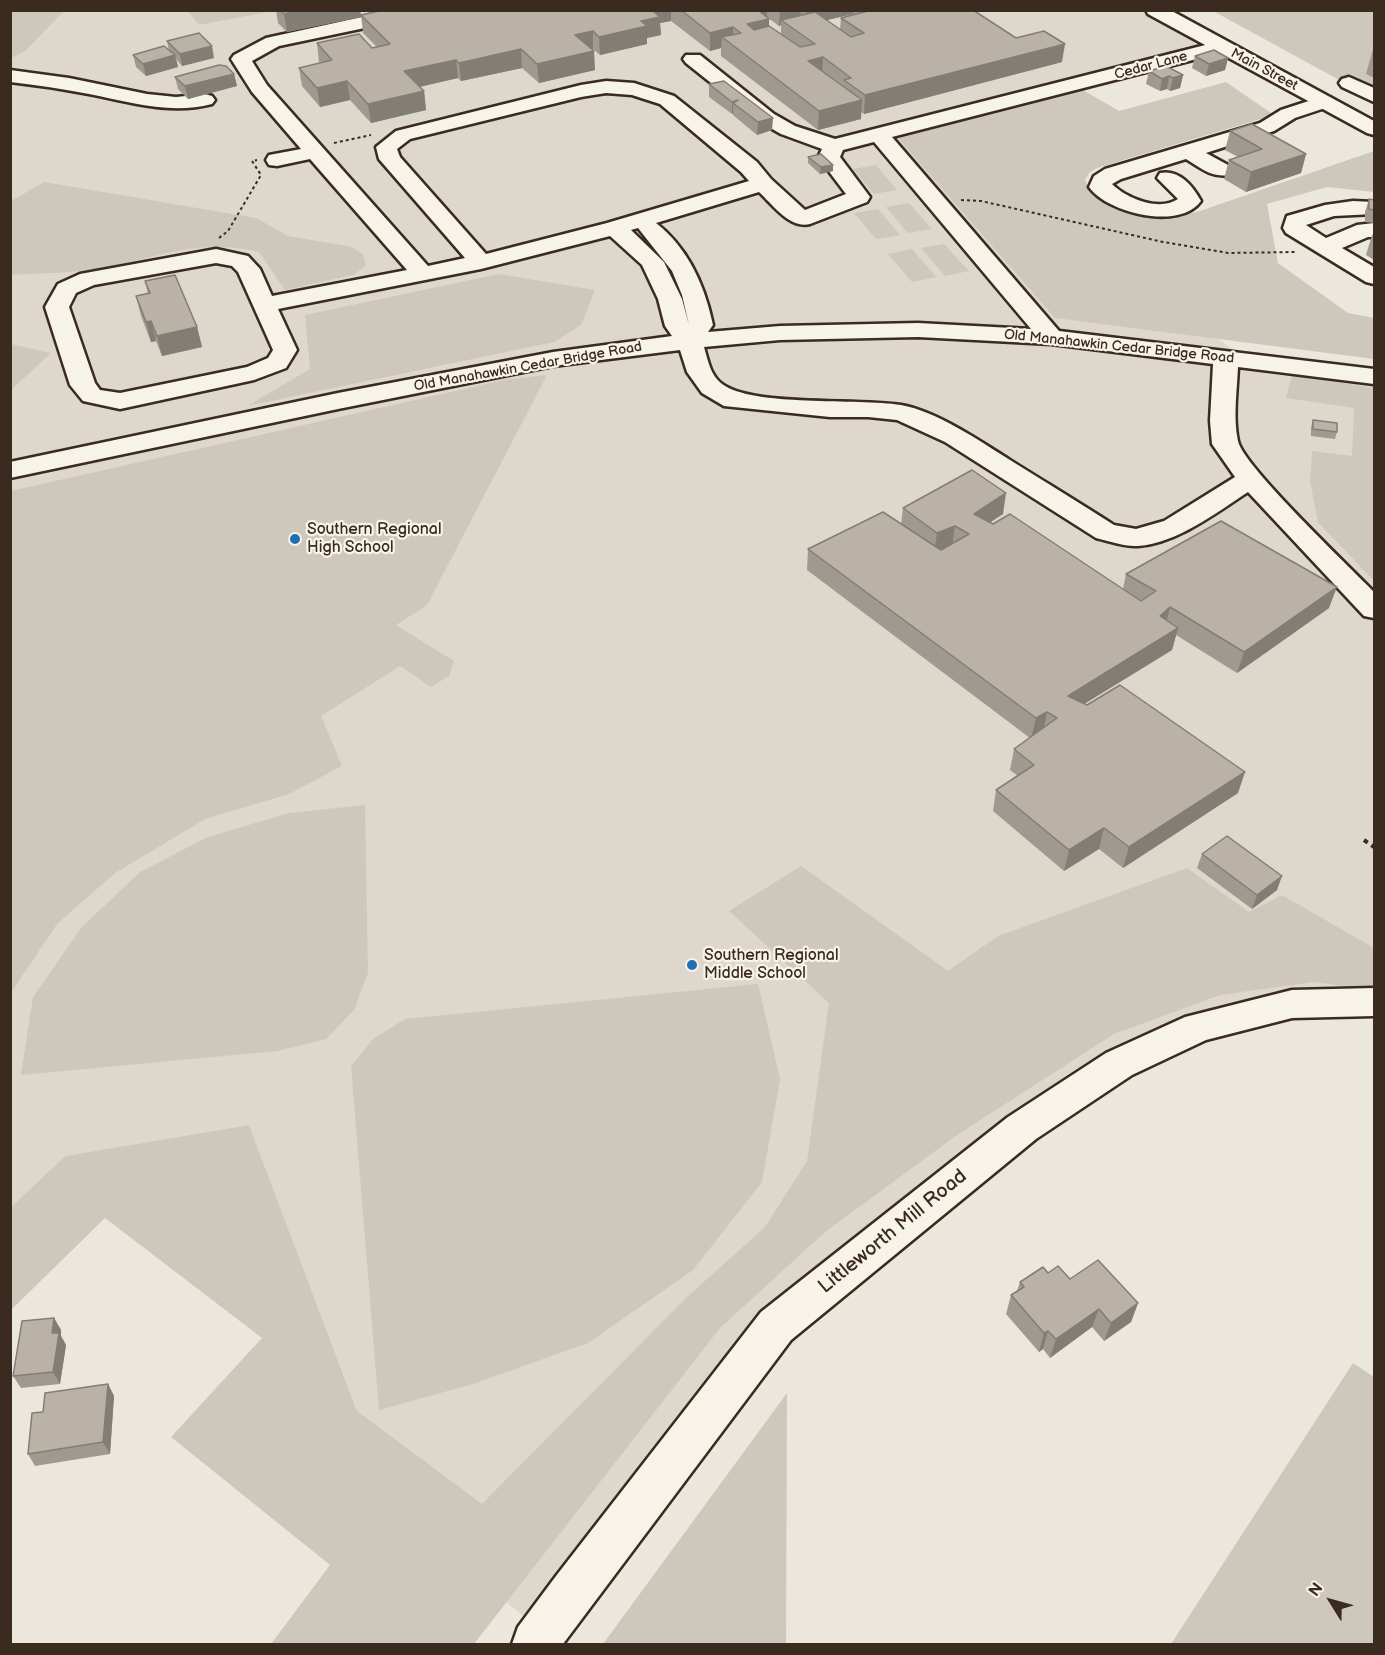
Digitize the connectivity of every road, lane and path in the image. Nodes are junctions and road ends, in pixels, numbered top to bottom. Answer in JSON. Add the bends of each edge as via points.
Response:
{"nodes":[{"id":1,"x":422,"y":10,"type":"edge"},
{"id":2,"x":1155,"y":10,"type":"edge"},
{"id":3,"x":1221,"y":47,"type":"junction"},
{"id":4,"x":693,"y":59,"type":"dead end"},
{"id":5,"x":10,"y":76,"type":"edge"},
{"id":6,"x":1349,"y":83,"type":"dead end"},
{"id":7,"x":1374,"y":96,"type":"edge"},
{"id":8,"x":205,"y":100,"type":"dead end"},
{"id":9,"x":1331,"y":105,"type":"junction"},
{"id":10,"x":1370,"y":122,"type":"edge"},
{"id":11,"x":879,"y":135,"type":"junction"},
{"id":12,"x":834,"y":146,"type":"junction"},
{"id":13,"x":315,"y":152,"type":"junction"},
{"id":14,"x":1188,"y":152,"type":"junction"},
{"id":15,"x":277,"y":160,"type":"dead end"},
{"id":16,"x":1220,"y":170,"type":"dead end"},
{"id":17,"x":1168,"y":178,"type":"dead end"},
{"id":18,"x":763,"y":184,"type":"junction"},
{"id":19,"x":937,"y":203,"type":"junction"},
{"id":20,"x":1368,"y":208,"type":"edge"},
{"id":21,"x":642,"y":220,"type":"junction"},
{"id":22,"x":615,"y":228,"type":"junction"},
{"id":23,"x":1370,"y":230,"type":"edge"},
{"id":24,"x":1326,"y":247,"type":"junction"},
{"id":25,"x":481,"y":261,"type":"junction"},
{"id":26,"x":423,"y":274,"type":"junction"},
{"id":27,"x":1374,"y":277,"type":"edge"},
{"id":28,"x":265,"y":305,"type":"junction"},
{"id":29,"x":1051,"y":337,"type":"junction"},
{"id":30,"x":690,"y":341,"type":"junction"},
{"id":31,"x":1226,"y":358,"type":"junction"},
{"id":32,"x":1374,"y":376,"type":"edge"},
{"id":33,"x":10,"y":470,"type":"edge"},
{"id":34,"x":1250,"y":479,"type":"junction"},
{"id":35,"x":1374,"y":609,"type":"edge"},
{"id":36,"x":1364,"y":840,"type":"dead end"},
{"id":37,"x":1374,"y":847,"type":"edge"},
{"id":38,"x":1374,"y":1002,"type":"edge"},
{"id":39,"x":535,"y":1644,"type":"edge"}],
"edges":[{"from":1,"to":13,"type":"main road","via":[[273,42],[242,59],[264,94]]},
{"from":2,"to":3,"type":"main road","name":"Main Street"},
{"from":3,"to":9,"type":"main road","name":"Main Street"},
{"from":3,"to":11,"type":"main road","name":"Cedar Lane"},
{"from":4,"to":12,"type":"main road","via":[[767,118]]},
{"from":5,"to":8,"type":"main road","via":[[157,102]]},
{"from":6,"to":7,"type":"main road"},
{"from":9,"to":10,"type":"main road","name":"Main Street"},
{"from":9,"to":14,"type":"main road","via":[[1302,121],[1277,123]]},
{"from":11,"to":12,"type":"main road","name":"Cedar Lane"},
{"from":11,"to":19,"type":"main road"},
{"from":12,"to":18,"type":"main road","via":[[830,157],[859,197],[802,219]]},
{"from":13,"to":15,"type":"main road"},
{"from":13,"to":26,"type":"main road"},
{"from":14,"to":16,"type":"main road"},
{"from":14,"to":17,"type":"main road","via":[[1113,174],[1100,187],[1125,202],[1152,210],[1183,207],[1190,201],[1187,195]]},
{"from":18,"to":21,"type":"main road"},
{"from":18,"to":25,"type":"main road","via":[[667,100],[634,89],[606,87],[581,91],[403,135],[393,141],[386,147],[390,159]]},
{"from":19,"to":24,"type":"path","via":[[981,201],[1228,253],[1316,252]]},
{"from":19,"to":29,"type":"main road"},
{"from":20,"to":23,"type":"main road"},
{"from":20,"to":24,"type":"main road","via":[[1330,208],[1295,221],[1294,228]]},
{"from":21,"to":22,"type":"main road"},
{"from":21,"to":30,"type":"main road","via":[[688,276],[701,325]]},
{"from":22,"to":25,"type":"main road"},
{"from":22,"to":30,"type":"main road","via":[[652,262],[670,299],[677,326]]},
{"from":23,"to":24,"type":"main road"},
{"from":24,"to":27,"type":"main road"},
{"from":25,"to":26,"type":"main road"},
{"from":26,"to":28,"type":"main road"},
{"from":28,"to":28,"type":"main road","via":[[285,350],[277,363],[254,374],[120,401],[92,396],[83,385],[57,307],[66,289],[88,279],[216,256],[240,261],[248,269]]},
{"from":29,"to":30,"type":"main road","name":"Old Manahawkin Cedar Bridge Road","via":[[918,330],[780,333]]},
{"from":29,"to":31,"type":"main road","name":"Old Manahawkin Cedar Bridge Road"},
{"from":30,"to":33,"type":"main road","name":"Old Manahawkin Cedar Bridge Road","via":[[542,362]]},
{"from":30,"to":34,"type":"main road","via":[[699,372],[711,388],[733,401],[902,413],[954,436],[1106,532],[1137,538],[1174,527]]},
{"from":31,"to":32,"type":"main road","name":"Old Manahawkin Cedar Bridge Road"},
{"from":31,"to":34,"type":"main road","via":[[1226,444]]},
{"from":34,"to":35,"type":"main road"},
{"from":36,"to":37,"type":"path"},
{"from":38,"to":39,"type":"main road","name":"Littleworth Mill Road","via":[[1292,1004],[1198,1027],[1119,1064],[1022,1128],[776,1326]]}]}
